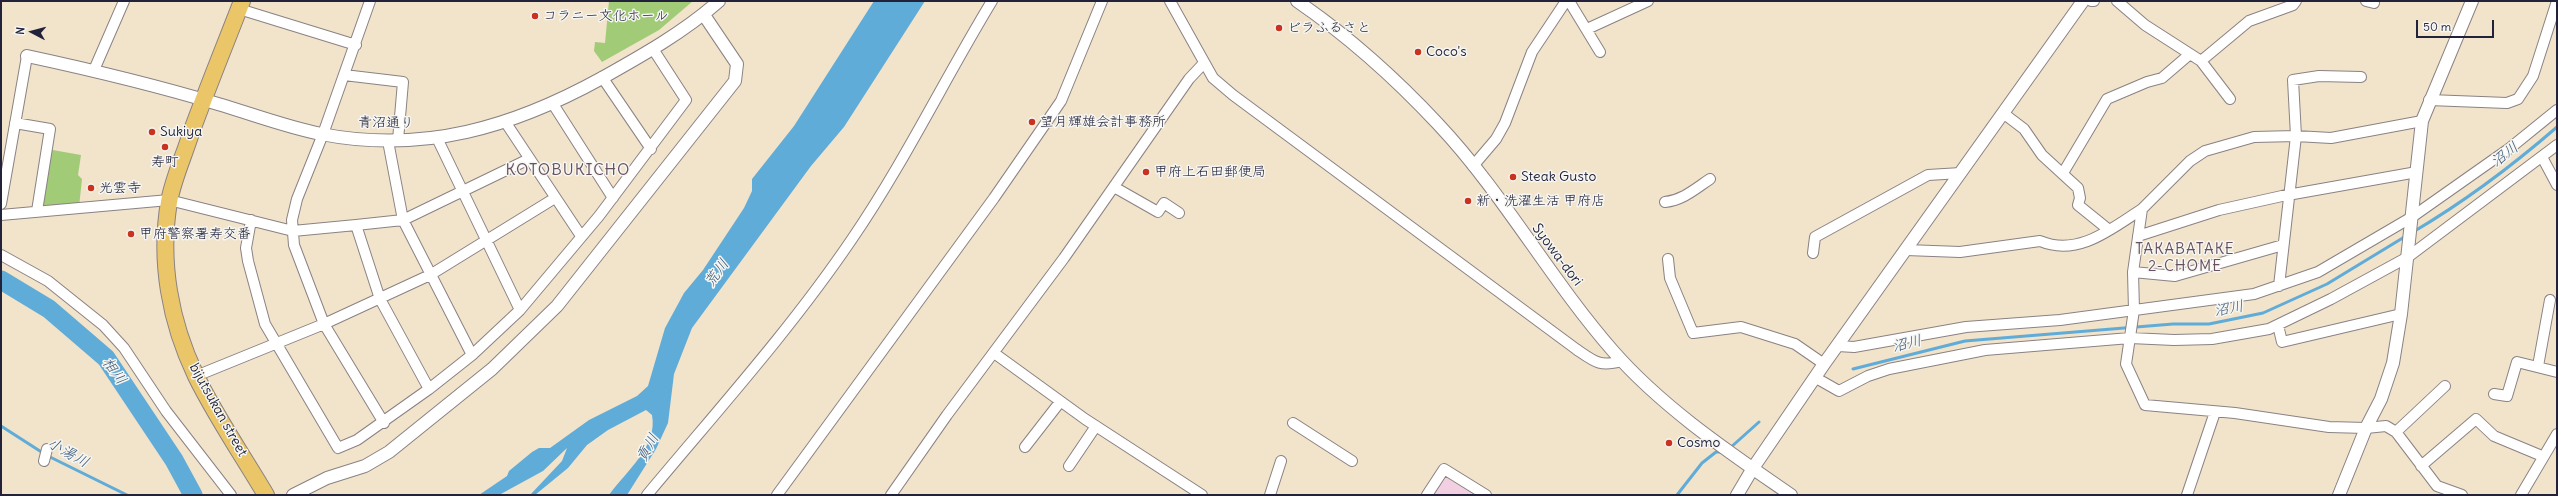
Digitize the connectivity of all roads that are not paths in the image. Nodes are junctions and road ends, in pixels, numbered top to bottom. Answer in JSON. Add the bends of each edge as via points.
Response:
{"nodes":[{"id":1,"x":124,"y":1,"type":"edge"},
{"id":2,"x":370,"y":1,"type":"edge"},
{"id":3,"x":719,"y":1,"type":"edge"},
{"id":4,"x":992,"y":1,"type":"edge"},
{"id":5,"x":1102,"y":1,"type":"edge"},
{"id":6,"x":1170,"y":1,"type":"edge"},
{"id":7,"x":1297,"y":1,"type":"edge"},
{"id":8,"x":1568,"y":1,"type":"edge"},
{"id":9,"x":1648,"y":1,"type":"edge"},
{"id":10,"x":2083,"y":1,"type":"edge"},
{"id":11,"x":2091,"y":1,"type":"edge"},
{"id":12,"x":2094,"y":1,"type":"edge"},
{"id":13,"x":2117,"y":1,"type":"edge"},
{"id":14,"x":2296,"y":1,"type":"edge"},
{"id":15,"x":2472,"y":1,"type":"edge"},
{"id":16,"x":2557,"y":1,"type":"edge"},
{"id":17,"x":240,"y":5,"type":"edge"},
{"id":18,"x":704,"y":15,"type":"junction"},
{"id":19,"x":1587,"y":29,"type":"junction"},
{"id":20,"x":356,"y":45,"type":"junction"},
{"id":21,"x":653,"y":49,"type":"junction"},
{"id":22,"x":1600,"y":52,"type":"dead end"},
{"id":23,"x":2190,"y":54,"type":"junction"},
{"id":24,"x":27,"y":56,"type":"joint"},
{"id":25,"x":2201,"y":61,"type":"junction"},
{"id":26,"x":1204,"y":63,"type":"junction"},
{"id":27,"x":94,"y":70,"type":"junction"},
{"id":28,"x":344,"y":75,"type":"junction"},
{"id":29,"x":602,"y":77,"type":"junction"},
{"id":30,"x":2361,"y":77,"type":"dead end"},
{"id":31,"x":2230,"y":99,"type":"dead end"},
{"id":32,"x":204,"y":100,"type":"junction"},
{"id":33,"x":2429,"y":100,"type":"junction"},
{"id":34,"x":553,"y":104,"type":"junction"},
{"id":35,"x":2557,"y":110,"type":"edge"},
{"id":36,"x":2003,"y":113,"type":"junction"},
{"id":37,"x":2422,"y":121,"type":"junction"},
{"id":38,"x":15,"y":123,"type":"junction"},
{"id":39,"x":506,"y":123,"type":"junction"},
{"id":40,"x":323,"y":134,"type":"junction"},
{"id":41,"x":2296,"y":136,"type":"junction"},
{"id":42,"x":437,"y":138,"type":"junction"},
{"id":43,"x":393,"y":140,"type":"junction"},
{"id":44,"x":2557,"y":145,"type":"edge"},
{"id":45,"x":651,"y":149,"type":"junction"},
{"id":46,"x":2542,"y":156,"type":"junction"},
{"id":47,"x":529,"y":159,"type":"junction"},
{"id":48,"x":1473,"y":166,"type":"junction"},
{"id":49,"x":2417,"y":172,"type":"junction"},
{"id":50,"x":1961,"y":173,"type":"junction"},
{"id":51,"x":2063,"y":173,"type":"junction"},
{"id":52,"x":1710,"y":179,"type":"dead end"},
{"id":53,"x":2557,"y":186,"type":"edge"},
{"id":54,"x":1114,"y":187,"type":"junction"},
{"id":55,"x":463,"y":192,"type":"junction"},
{"id":56,"x":2288,"y":195,"type":"junction"},
{"id":57,"x":556,"y":198,"type":"junction"},
{"id":58,"x":613,"y":198,"type":"junction"},
{"id":59,"x":169,"y":200,"type":"junction"},
{"id":60,"x":1664,"y":202,"type":"dead end"},
{"id":61,"x":1,"y":204,"type":"edge"},
{"id":62,"x":2142,"y":209,"type":"junction"},
{"id":63,"x":37,"y":211,"type":"junction"},
{"id":64,"x":1179,"y":213,"type":"dead end"},
{"id":65,"x":1,"y":215,"type":"edge"},
{"id":66,"x":2412,"y":217,"type":"junction"},
{"id":67,"x":251,"y":220,"type":"junction"},
{"id":68,"x":403,"y":220,"type":"junction"},
{"id":69,"x":356,"y":225,"type":"junction"},
{"id":70,"x":293,"y":230,"type":"junction"},
{"id":71,"x":2109,"y":230,"type":"junction"},
{"id":72,"x":581,"y":236,"type":"junction"},
{"id":73,"x":2138,"y":236,"type":"junction"},
{"id":74,"x":486,"y":241,"type":"junction"},
{"id":75,"x":2283,"y":245,"type":"junction"},
{"id":76,"x":1906,"y":250,"type":"junction"},
{"id":77,"x":1812,"y":253,"type":"dead end"},
{"id":78,"x":1,"y":255,"type":"edge"},
{"id":79,"x":2408,"y":257,"type":"junction"},
{"id":80,"x":1668,"y":259,"type":"dead end"},
{"id":81,"x":2133,"y":272,"type":"junction"},
{"id":82,"x":430,"y":275,"type":"junction"},
{"id":83,"x":2279,"y":286,"type":"junction"},
{"id":84,"x":380,"y":299,"type":"junction"},
{"id":85,"x":2550,"y":300,"type":"dead end"},
{"id":86,"x":520,"y":310,"type":"junction"},
{"id":87,"x":2134,"y":310,"type":"junction"},
{"id":88,"x":2401,"y":314,"type":"junction"},
{"id":89,"x":324,"y":324,"type":"junction"},
{"id":90,"x":2278,"y":324,"type":"junction"},
{"id":91,"x":2130,"y":336,"type":"junction"},
{"id":92,"x":275,"y":344,"type":"junction"},
{"id":93,"x":1838,"y":346,"type":"junction"},
{"id":94,"x":994,"y":353,"type":"junction"},
{"id":95,"x":472,"y":355,"type":"junction"},
{"id":96,"x":1622,"y":361,"type":"junction"},
{"id":97,"x":1824,"y":364,"type":"junction"},
{"id":98,"x":2538,"y":366,"type":"junction"},
{"id":99,"x":2557,"y":372,"type":"edge"},
{"id":100,"x":196,"y":376,"type":"junction"},
{"id":101,"x":1816,"y":378,"type":"junction"},
{"id":102,"x":2445,"y":386,"type":"dead end"},
{"id":103,"x":429,"y":389,"type":"junction"},
{"id":104,"x":2494,"y":394,"type":"dead end"},
{"id":105,"x":1060,"y":402,"type":"junction"},
{"id":106,"x":2215,"y":412,"type":"junction"},
{"id":107,"x":384,"y":423,"type":"junction"},
{"id":108,"x":1293,"y":424,"type":"dead end"},
{"id":109,"x":1096,"y":426,"type":"junction"},
{"id":110,"x":2366,"y":428,"type":"junction"},
{"id":111,"x":2396,"y":432,"type":"junction"},
{"id":112,"x":2557,"y":434,"type":"edge"},
{"id":113,"x":2554,"y":446,"type":"edge"},
{"id":114,"x":1025,"y":447,"type":"dead end"},
{"id":115,"x":47,"y":449,"type":"dead end"},
{"id":116,"x":2542,"y":456,"type":"junction"},
{"id":117,"x":44,"y":461,"type":"dead end"},
{"id":118,"x":1281,"y":461,"type":"dead end"},
{"id":119,"x":1352,"y":461,"type":"dead end"},
{"id":120,"x":1069,"y":466,"type":"dead end"},
{"id":121,"x":2421,"y":466,"type":"junction"},
{"id":122,"x":1752,"y":468,"type":"junction"},
{"id":123,"x":231,"y":495,"type":"edge"},
{"id":124,"x":266,"y":495,"type":"edge"},
{"id":125,"x":293,"y":495,"type":"edge"},
{"id":126,"x":647,"y":495,"type":"edge"},
{"id":127,"x":777,"y":495,"type":"edge"},
{"id":128,"x":891,"y":495,"type":"edge"},
{"id":129,"x":1202,"y":495,"type":"edge"},
{"id":130,"x":1270,"y":495,"type":"edge"},
{"id":131,"x":1427,"y":495,"type":"edge"},
{"id":132,"x":1486,"y":495,"type":"edge"},
{"id":133,"x":1737,"y":495,"type":"edge"},
{"id":134,"x":1791,"y":495,"type":"edge"},
{"id":135,"x":2187,"y":495,"type":"edge"},
{"id":136,"x":2339,"y":495,"type":"edge"},
{"id":137,"x":2462,"y":495,"type":"edge"},
{"id":138,"x":2521,"y":495,"type":"edge"},
{"id":139,"x":2524,"y":495,"type":"edge"}],
"edges":[{"from":1,"to":27,"type":"street"},
{"from":2,"to":20,"type":"street"},
{"from":3,"to":18,"type":"street","name":"青沼通り"},
{"from":4,"to":126,"type":"street","via":[[895,172],[853,239],[806,303]]},
{"from":5,"to":127,"type":"street","via":[[1061,101],[994,198]]},
{"from":6,"to":26,"type":"street"},
{"from":7,"to":48,"type":"street","name":"Syowa-dori","via":[[1348,39],[1393,80],[1438,124]]},
{"from":8,"to":19,"type":"street"},
{"from":8,"to":48,"type":"street","via":[[1532,52],[1505,123],[1496,139]]},
{"from":9,"to":19,"type":"street"},
{"from":10,"to":36,"type":"street"},
{"from":11,"to":12,"type":"street"},
{"from":13,"to":23,"type":"street","via":[[2145,25]]},
{"from":14,"to":25,"type":"street","via":[[2293,5],[2249,21]]},
{"from":15,"to":33,"type":"street"},
{"from":16,"to":33,"type":"street","via":[[2533,76],[2518,99],[2507,103]]},
{"from":17,"to":20,"type":"street"},
{"from":17,"to":32,"type":"highway","name":"bijutsukan street"},
{"from":18,"to":21,"type":"street","name":"青沼通り"},
{"from":18,"to":125,"type":"street","via":[[737,64],[735,81],[557,306],[492,370],[389,452],[365,466],[327,478]]},
{"from":19,"to":22,"type":"street"},
{"from":20,"to":28,"type":"street"},
{"from":21,"to":29,"type":"street","name":"青沼通り"},
{"from":21,"to":45,"type":"street","via":[[686,100]]},
{"from":23,"to":25,"type":"street"},
{"from":23,"to":51,"type":"street","via":[[2162,78],[2107,99],[2100,106]]},
{"from":24,"to":27,"type":"street","name":"青沼通り"},
{"from":24,"to":38,"type":"street"},
{"from":25,"to":31,"type":"street"},
{"from":26,"to":54,"type":"street","via":[[1189,79]]},
{"from":26,"to":96,"type":"street","via":[[1213,78],[1233,96],[1576,349],[1597,363],[1607,365]]},
{"from":27,"to":32,"type":"street","name":"青沼通り"},
{"from":28,"to":40,"type":"street"},
{"from":28,"to":43,"type":"street","via":[[403,82]]},
{"from":29,"to":34,"type":"street","name":"青沼通り"},
{"from":29,"to":45,"type":"street"},
{"from":30,"to":41,"type":"street","via":[[2319,76],[2293,80]]},
{"from":32,"to":40,"type":"street","name":"青沼通り"},
{"from":32,"to":59,"type":"highway","name":"bijutsukan street"},
{"from":33,"to":37,"type":"street"},
{"from":34,"to":39,"type":"street","name":"青沼通り"},
{"from":34,"to":58,"type":"street"},
{"from":35,"to":66,"type":"street","via":[[2510,148]]},
{"from":36,"to":50,"type":"street"},
{"from":36,"to":51,"type":"street","via":[[2024,129],[2042,155]]},
{"from":37,"to":41,"type":"street","via":[[2330,138]]},
{"from":37,"to":49,"type":"street"},
{"from":38,"to":61,"type":"street"},
{"from":38,"to":63,"type":"street","via":[[50,129]]},
{"from":39,"to":42,"type":"street","name":"青沼通り"},
{"from":39,"to":47,"type":"street"},
{"from":40,"to":43,"type":"street","name":"青沼通り"},
{"from":40,"to":70,"type":"street","via":[[297,199],[292,220]]},
{"from":41,"to":56,"type":"street"},
{"from":41,"to":62,"type":"street","via":[[2254,137],[2205,151],[2190,161]]},
{"from":42,"to":43,"type":"street","name":"青沼通り"},
{"from":42,"to":55,"type":"street"},
{"from":43,"to":68,"type":"street"},
{"from":44,"to":46,"type":"street"},
{"from":45,"to":58,"type":"street"},
{"from":46,"to":53,"type":"street"},
{"from":46,"to":79,"type":"street"},
{"from":47,"to":55,"type":"street"},
{"from":47,"to":57,"type":"street"},
{"from":48,"to":96,"type":"street","name":"Syowa-dori","via":[[1588,320]]},
{"from":49,"to":56,"type":"street"},
{"from":49,"to":66,"type":"street"},
{"from":50,"to":76,"type":"street"},
{"from":50,"to":77,"type":"street","via":[[1928,176],[1867,208],[1815,237]]},
{"from":51,"to":71,"type":"street","via":[[2078,188],[2078,205]]},
{"from":52,"to":60,"type":"street","via":[[1688,195]]},
{"from":54,"to":64,"type":"street","via":[[1158,212],[1164,203]]},
{"from":54,"to":94,"type":"street"},
{"from":55,"to":68,"type":"street"},
{"from":55,"to":74,"type":"street"},
{"from":56,"to":73,"type":"street","via":[[2219,210]]},
{"from":56,"to":75,"type":"street"},
{"from":57,"to":72,"type":"street"},
{"from":57,"to":74,"type":"street"},
{"from":58,"to":72,"type":"street"},
{"from":59,"to":63,"type":"street"},
{"from":59,"to":67,"type":"street"},
{"from":59,"to":100,"type":"highway","name":"bijutsukan street","via":[[165,246],[167,278],[180,336]]},
{"from":62,"to":71,"type":"street"},
{"from":62,"to":73,"type":"street"},
{"from":63,"to":65,"type":"street"},
{"from":66,"to":79,"type":"street"},
{"from":66,"to":83,"type":"street","via":[[2318,272]]},
{"from":67,"to":70,"type":"street"},
{"from":67,"to":92,"type":"street","via":[[246,248],[248,261],[265,324]]},
{"from":68,"to":69,"type":"street"},
{"from":68,"to":82,"type":"street"},
{"from":69,"to":70,"type":"street"},
{"from":69,"to":84,"type":"street"},
{"from":70,"to":89,"type":"street","via":[[294,245]]},
{"from":71,"to":76,"type":"street","via":[[2086,242],[2072,245],[2052,246],[2040,241],[1960,252]]},
{"from":72,"to":86,"type":"street"},
{"from":73,"to":81,"type":"street"},
{"from":74,"to":82,"type":"street"},
{"from":74,"to":86,"type":"street"},
{"from":75,"to":81,"type":"street","via":[[2175,276]]},
{"from":75,"to":83,"type":"street"},
{"from":76,"to":93,"type":"street"},
{"from":78,"to":123,"type":"street","via":[[48,281],[103,325],[124,348],[166,411]]},
{"from":79,"to":88,"type":"street"},
{"from":79,"to":90,"type":"street","via":[[2331,299]]},
{"from":80,"to":97,"type":"street","via":[[1670,278],[1693,333],[1741,328],[1795,344]]},
{"from":81,"to":87,"type":"street"},
{"from":82,"to":84,"type":"street"},
{"from":82,"to":95,"type":"street"},
{"from":83,"to":87,"type":"street","via":[[2254,294]]},
{"from":84,"to":89,"type":"street"},
{"from":84,"to":103,"type":"street"},
{"from":85,"to":98,"type":"street"},
{"from":86,"to":95,"type":"street"},
{"from":87,"to":91,"type":"street"},
{"from":87,"to":93,"type":"street","via":[[2060,320],[1966,327],[1854,347]]},
{"from":88,"to":90,"type":"street","via":[[2282,342]]},
{"from":88,"to":110,"type":"street","via":[[2392,363],[2381,399]]},
{"from":89,"to":92,"type":"street"},
{"from":89,"to":107,"type":"street"},
{"from":90,"to":91,"type":"street","via":[[2269,329],[2212,339],[2174,340]]},
{"from":91,"to":101,"type":"street","via":[[1984,350],[1934,359],[1868,376],[1839,391]]},
{"from":91,"to":106,"type":"street","via":[[2126,364],[2145,405]]},
{"from":92,"to":100,"type":"street"},
{"from":92,"to":107,"type":"street","via":[[338,448],[357,440]]},
{"from":93,"to":97,"type":"street"},
{"from":94,"to":105,"type":"street"},
{"from":94,"to":128,"type":"street"},
{"from":95,"to":103,"type":"street"},
{"from":96,"to":122,"type":"street","name":"Syowa-dori","via":[[1658,395]]},
{"from":97,"to":101,"type":"street"},
{"from":98,"to":99,"type":"street"},
{"from":98,"to":104,"type":"street","via":[[2517,362],[2507,396]]},
{"from":100,"to":124,"type":"highway","name":"bijutsukan street"},
{"from":101,"to":122,"type":"street"},
{"from":102,"to":111,"type":"street"},
{"from":103,"to":107,"type":"street"},
{"from":105,"to":109,"type":"street"},
{"from":105,"to":114,"type":"street"},
{"from":106,"to":110,"type":"street","via":[[2329,427]]},
{"from":106,"to":135,"type":"street"},
{"from":108,"to":119,"type":"street"},
{"from":109,"to":120,"type":"street"},
{"from":109,"to":129,"type":"street"},
{"from":110,"to":111,"type":"street","via":[[2386,426]]},
{"from":110,"to":136,"type":"street"},
{"from":111,"to":121,"type":"street"},
{"from":112,"to":113,"type":"street"},
{"from":113,"to":116,"type":"street"},
{"from":115,"to":117,"type":"street"},
{"from":116,"to":121,"type":"street","via":[[2494,436],[2476,419]]},
{"from":116,"to":138,"type":"street"},
{"from":118,"to":130,"type":"street"},
{"from":121,"to":137,"type":"street","via":[[2437,486]]},
{"from":122,"to":133,"type":"street"},
{"from":122,"to":134,"type":"street","name":"Syowa-dori"},
{"from":131,"to":132,"type":"street","via":[[1444,469]]},
{"from":138,"to":139,"type":"street"}]}
